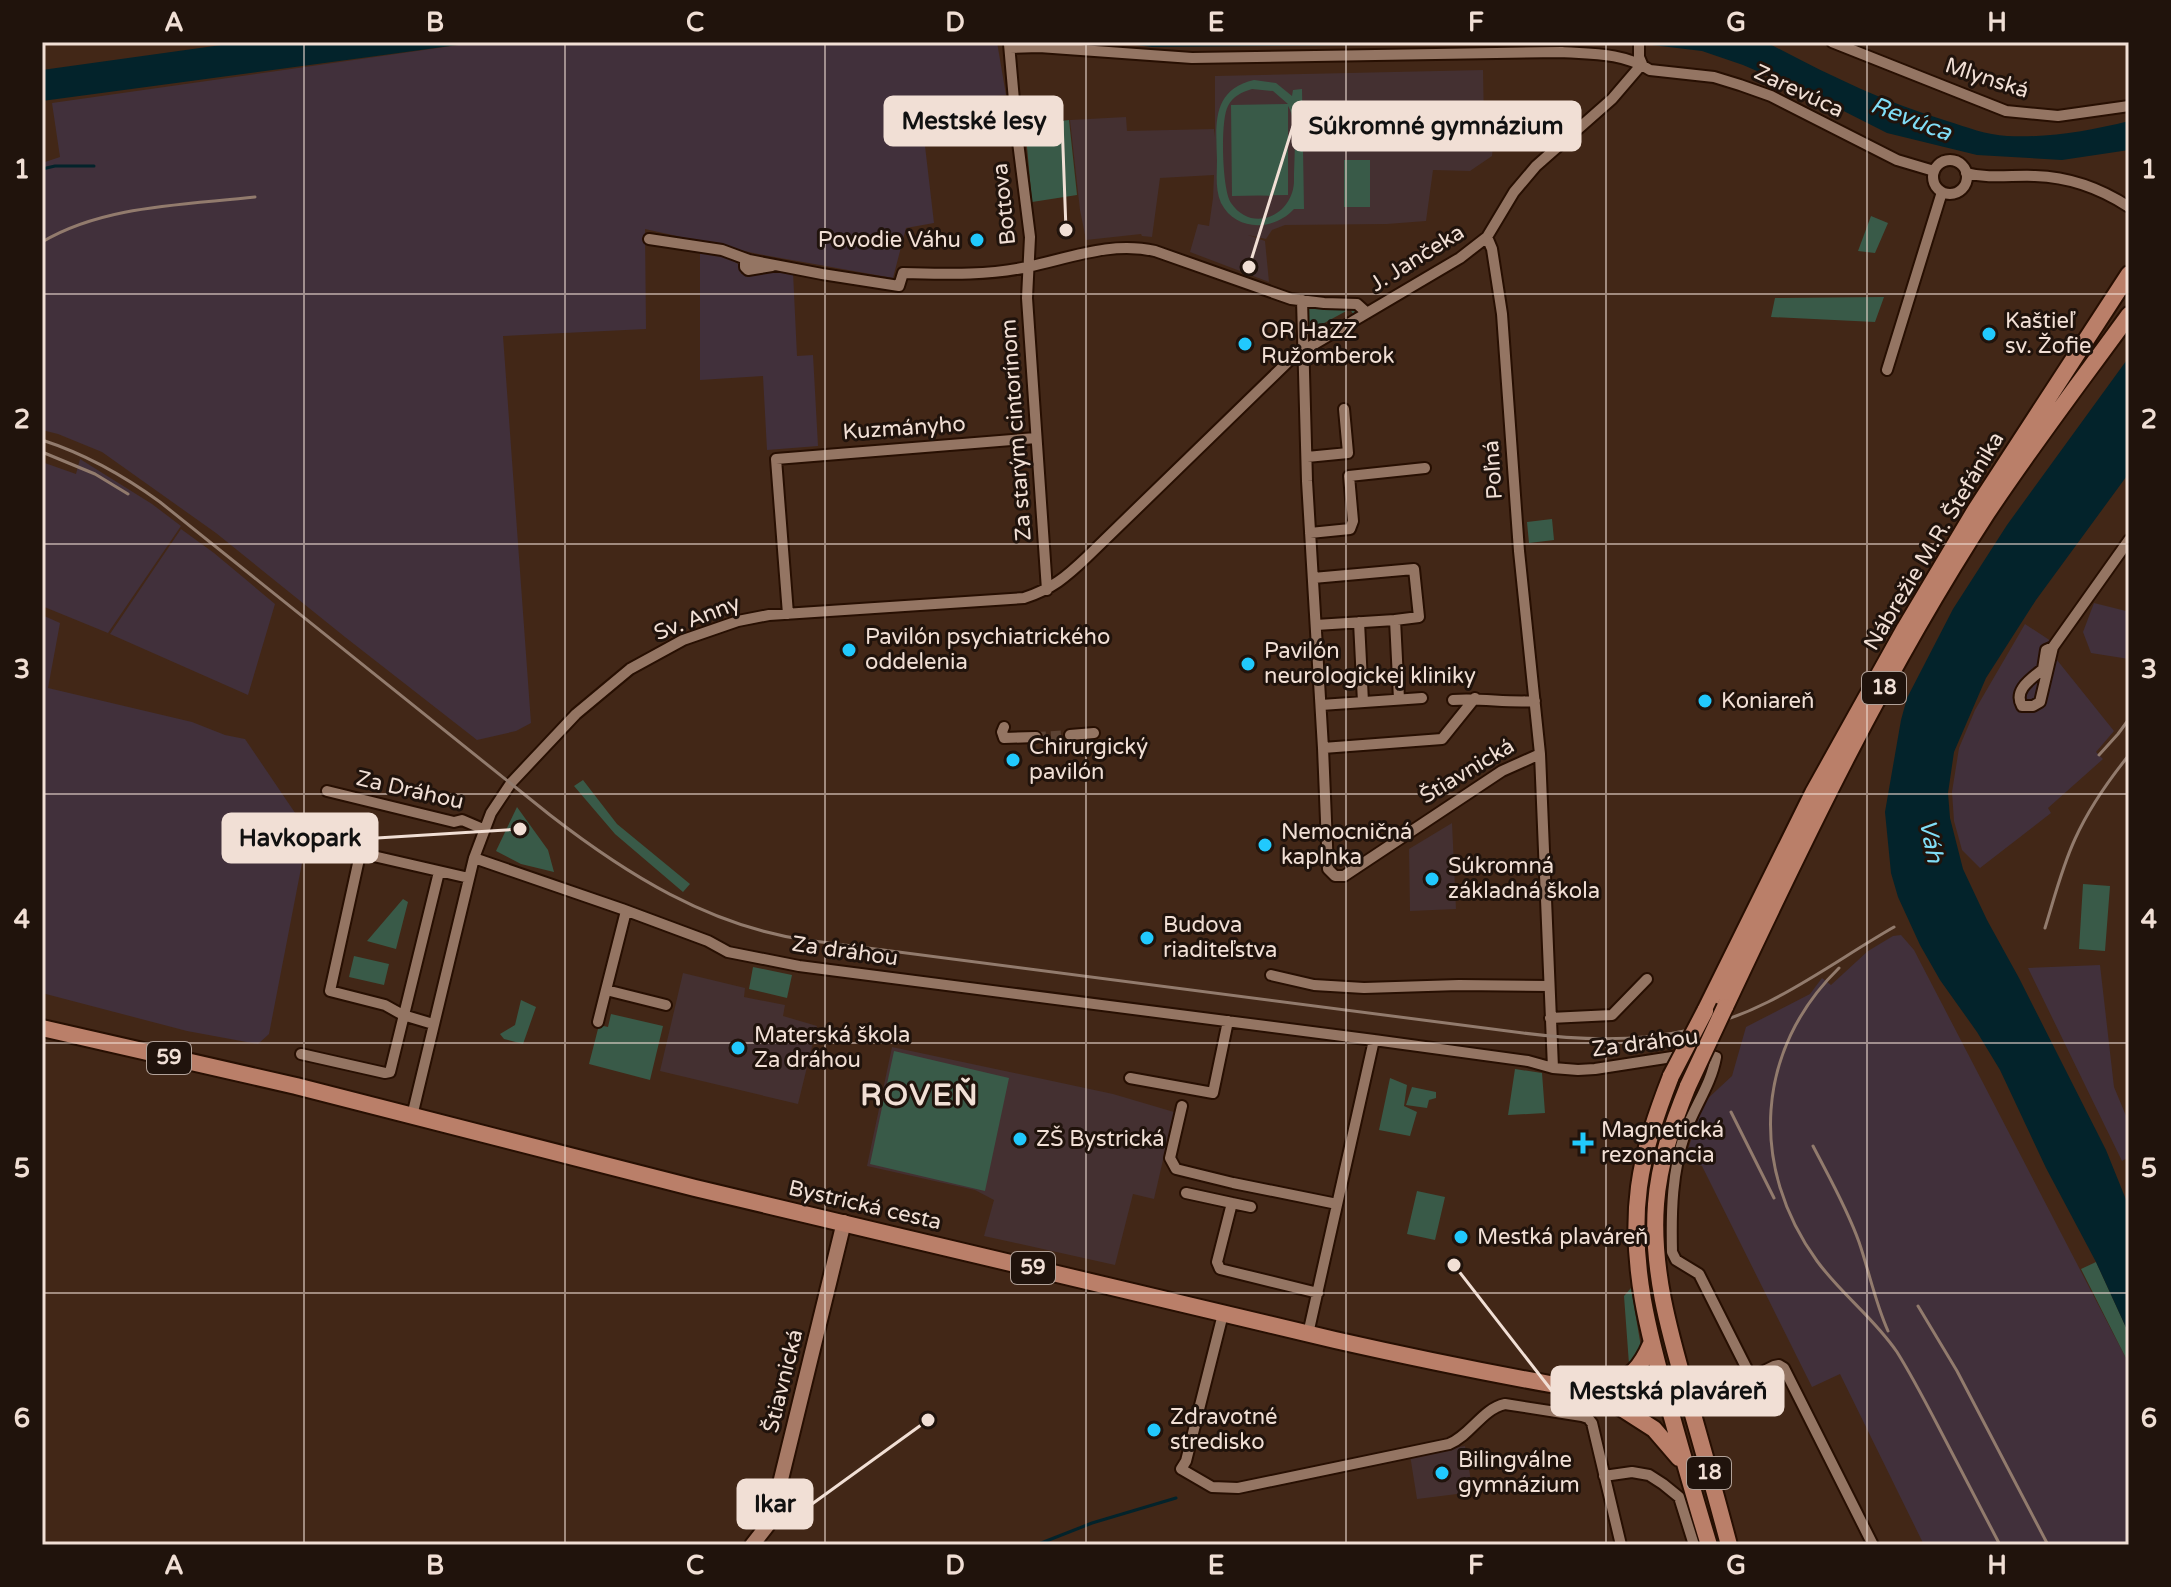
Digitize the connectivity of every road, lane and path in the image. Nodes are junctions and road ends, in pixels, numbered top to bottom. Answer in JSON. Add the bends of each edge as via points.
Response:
{"nodes":[{"id":1,"x":1832,"y":42,"type":"edge"},
{"id":2,"x":1639,"y":44,"type":"edge"},
{"id":3,"x":1009,"y":45,"type":"edge"},
{"id":4,"x":1642,"y":64,"type":"junction"},
{"id":5,"x":2129,"y":106,"type":"edge"},
{"id":6,"x":1934,"y":171,"type":"junction"},
{"id":7,"x":1966,"y":173,"type":"junction"},
{"id":8,"x":1942,"y":192,"type":"junction"},
{"id":9,"x":2129,"y":207,"type":"edge"},
{"id":10,"x":1487,"y":237,"type":"junction"},
{"id":11,"x":649,"y":239,"type":"dead end"},
{"id":12,"x":1029,"y":267,"type":"junction"},
{"id":13,"x":2129,"y":274,"type":"edge"},
{"id":14,"x":1302,"y":300,"type":"junction"},
{"id":15,"x":1367,"y":313,"type":"junction"},
{"id":16,"x":2129,"y":315,"type":"edge"},
{"id":17,"x":1303,"y":351,"type":"junction"},
{"id":18,"x":1887,"y":370,"type":"dead end"},
{"id":19,"x":1344,"y":409,"type":"dead end"},
{"id":20,"x":1036,"y":438,"type":"junction"},
{"id":21,"x":1307,"y":457,"type":"junction"},
{"id":22,"x":1425,"y":468,"type":"dead end"},
{"id":23,"x":1310,"y":533,"type":"junction"},
{"id":24,"x":2129,"y":540,"type":"edge"},
{"id":25,"x":1313,"y":578,"type":"junction"},
{"id":26,"x":1047,"y":590,"type":"junction"},
{"id":27,"x":788,"y":614,"type":"junction"},
{"id":28,"x":1395,"y":620,"type":"junction"},
{"id":29,"x":1359,"y":622,"type":"junction"},
{"id":30,"x":1316,"y":625,"type":"junction"},
{"id":31,"x":2053,"y":647,"type":"junction"},
{"id":32,"x":1422,"y":698,"type":"dead end"},
{"id":33,"x":1475,"y":698,"type":"junction"},
{"id":34,"x":1399,"y":699,"type":"junction"},
{"id":35,"x":1453,"y":700,"type":"dead end"},
{"id":36,"x":1535,"y":701,"type":"junction"},
{"id":37,"x":1363,"y":702,"type":"junction"},
{"id":38,"x":1321,"y":705,"type":"junction"},
{"id":39,"x":1004,"y":727,"type":"dead end"},
{"id":40,"x":1094,"y":733,"type":"dead end"},
{"id":41,"x":1070,"y":735,"type":"tunnel mouth"},
{"id":42,"x":1036,"y":737,"type":"tunnel mouth"},
{"id":43,"x":1323,"y":748,"type":"junction"},
{"id":44,"x":1540,"y":754,"type":"junction"},
{"id":45,"x":327,"y":791,"type":"dead end"},
{"id":46,"x":483,"y":829,"type":"junction"},
{"id":47,"x":474,"y":858,"type":"junction"},
{"id":48,"x":439,"y":872,"type":"junction"},
{"id":49,"x":469,"y":878,"type":"junction"},
{"id":50,"x":626,"y":911,"type":"junction"},
{"id":51,"x":1271,"y":975,"type":"dead end"},
{"id":52,"x":1647,"y":979,"type":"dead end"},
{"id":53,"x":1549,"y":986,"type":"junction"},
{"id":54,"x":606,"y":990,"type":"junction"},
{"id":55,"x":666,"y":1005,"type":"dead end"},
{"id":56,"x":403,"y":1015,"type":"junction"},
{"id":57,"x":1550,"y":1018,"type":"junction"},
{"id":58,"x":1228,"y":1021,"type":"junction"},
{"id":59,"x":598,"y":1022,"type":"dead end"},
{"id":60,"x":433,"y":1024,"type":"junction"},
{"id":61,"x":42,"y":1028,"type":"edge"},
{"id":62,"x":1374,"y":1040,"type":"junction"},
{"id":63,"x":301,"y":1054,"type":"dead end"},
{"id":64,"x":1553,"y":1068,"type":"junction"},
{"id":65,"x":1130,"y":1078,"type":"dead end"},
{"id":66,"x":1182,"y":1108,"type":"dead end"},
{"id":67,"x":412,"y":1116,"type":"junction"},
{"id":68,"x":1186,"y":1193,"type":"dead end"},
{"id":69,"x":1232,"y":1203,"type":"junction"},
{"id":70,"x":1337,"y":1204,"type":"junction"},
{"id":71,"x":1251,"y":1207,"type":"dead end"},
{"id":72,"x":844,"y":1222,"type":"junction"},
{"id":73,"x":1318,"y":1293,"type":"junction"},
{"id":74,"x":1223,"y":1314,"type":"junction"},
{"id":75,"x":1308,"y":1334,"type":"junction"},
{"id":76,"x":1651,"y":1344,"type":"junction"},
{"id":77,"x":1751,"y":1377,"type":"junction"},
{"id":78,"x":1596,"y":1392,"type":"junction"},
{"id":79,"x":1667,"y":1402,"type":"junction"},
{"id":80,"x":1689,"y":1402,"type":"junction"},
{"id":81,"x":1685,"y":1467,"type":"junction"},
{"id":82,"x":1604,"y":1476,"type":"junction"},
{"id":83,"x":752,"y":1545,"type":"edge"},
{"id":84,"x":1621,"y":1545,"type":"edge"},
{"id":85,"x":1694,"y":1545,"type":"edge"},
{"id":86,"x":1709,"y":1545,"type":"edge"},
{"id":87,"x":1729,"y":1545,"type":"edge"},
{"id":88,"x":1873,"y":1545,"type":"edge"}],
"edges":[{"from":1,"to":5,"type":"street","name":"Mlynská","via":[[2006,111],[2058,116]]},
{"from":2,"to":4,"type":"street"},
{"from":3,"to":4,"type":"street","name":"Zarevúca","via":[[1192,58],[1562,52]]},
{"from":3,"to":12,"type":"street","name":"Bottova"},
{"from":4,"to":6,"type":"street","name":"Zarevúca","via":[[1650,70],[1714,77],[1750,88],[1897,160]]},
{"from":4,"to":10,"type":"street","via":[[1612,99],[1523,180]]},
{"from":6,"to":7,"type":"street","name":"Zarevúca","via":[[1951,160]]},
{"from":6,"to":8,"type":"street","via":[[1934,183]]},
{"from":7,"to":8,"type":"street","via":[[1962,190]]},
{"from":7,"to":9,"type":"street","name":"Zarevúca","via":[[2058,178],[2085,184]]},
{"from":8,"to":18,"type":"street"},
{"from":10,"to":15,"type":"street","name":"J. Jančeka"},
{"from":10,"to":36,"type":"street","name":"Poľná","via":[[1502,314]]},
{"from":11,"to":12,"type":"street","via":[[899,286],[903,273],[973,275]]},
{"from":12,"to":14,"type":"street","via":[[1105,249],[1145,249]]},
{"from":12,"to":20,"type":"street","name":"Za starým cintorínom"},
{"from":13,"to":76,"type":"main road","name":"Nábrežie M.R. Štefánika","number":"18","bridge":true,"via":[[1905,628],[1813,793],[1671,1076],[1651,1130],[1637,1203],[1640,1288]]},
{"from":14,"to":15,"type":"street","via":[[1357,304]]},
{"from":14,"to":17,"type":"street"},
{"from":15,"to":17,"type":"street","name":"J. Jančeka"},
{"from":16,"to":80,"type":"main road","name":"Nábrežie M.R. Štefánika","number":"18","bridge":true,"via":[[2021,463],[1935,599],[1832,783],[1674,1119],[1655,1224],[1662,1294]]},
{"from":17,"to":21,"type":"street"},
{"from":17,"to":26,"type":"street","name":"J. Jančeka"},
{"from":19,"to":21,"type":"street","via":[[1348,453]]},
{"from":20,"to":26,"type":"street","name":"Za starým cintorínom"},
{"from":20,"to":27,"type":"street","name":"Kuzmányho","via":[[776,459]]},
{"from":21,"to":23,"type":"street"},
{"from":22,"to":23,"type":"street","via":[[1349,476],[1350,529]]},
{"from":23,"to":25,"type":"street"},
{"from":24,"to":31,"type":"street"},
{"from":25,"to":28,"type":"street","via":[[1414,569],[1419,617]]},
{"from":25,"to":30,"type":"street"},
{"from":26,"to":27,"type":"street","name":"Sv. Anny","via":[[1024,598]]},
{"from":27,"to":46,"type":"street","name":"Sv. Anny","via":[[738,621],[683,640],[630,669],[576,714],[515,778]]},
{"from":28,"to":29,"type":"street"},
{"from":28,"to":34,"type":"street"},
{"from":29,"to":30,"type":"street"},
{"from":29,"to":37,"type":"street"},
{"from":30,"to":38,"type":"street"},
{"from":31,"to":31,"type":"street","via":[[2040,702],[2022,706],[2020,693],[2043,669],[2046,650]]},
{"from":32,"to":34,"type":"street"},
{"from":33,"to":35,"type":"street"},
{"from":33,"to":36,"type":"street"},
{"from":33,"to":43,"type":"street","via":[[1442,739]]},
{"from":34,"to":37,"type":"street"},
{"from":36,"to":44,"type":"street","name":"Poľná"},
{"from":37,"to":38,"type":"street"},
{"from":38,"to":43,"type":"street"},
{"from":39,"to":42,"type":"street","via":[[1004,738]]},
{"from":40,"to":41,"type":"street"},
{"from":43,"to":44,"type":"street","name":"Štiavnická","via":[[1327,859],[1335,876],[1347,874],[1502,771]]},
{"from":44,"to":53,"type":"street","name":"Poľná"},
{"from":45,"to":46,"type":"street","name":"Za Dráhou"},
{"from":46,"to":47,"type":"street"},
{"from":47,"to":49,"type":"street"},
{"from":47,"to":50,"type":"street","name":"Za dráhou"},
{"from":48,"to":49,"type":"street"},
{"from":48,"to":56,"type":"street"},
{"from":48,"to":56,"type":"street","via":[[369,855],[359,859],[330,991]]},
{"from":49,"to":60,"type":"street"},
{"from":50,"to":54,"type":"street"},
{"from":50,"to":58,"type":"street","name":"Za dráhou","via":[[745,957]]},
{"from":51,"to":53,"type":"street","via":[[1364,988]]},
{"from":52,"to":57,"type":"street","via":[[1612,1015]]},
{"from":53,"to":57,"type":"street","name":"Poľná"},
{"from":54,"to":55,"type":"street"},
{"from":54,"to":59,"type":"street"},
{"from":56,"to":60,"type":"street"},
{"from":56,"to":63,"type":"street","via":[[390,1072]]},
{"from":57,"to":64,"type":"street","name":"Poľná"},
{"from":58,"to":62,"type":"street","name":"Za dráhou"},
{"from":58,"to":65,"type":"street","via":[[1213,1093]]},
{"from":60,"to":67,"type":"street"},
{"from":61,"to":67,"type":"main road","name":"Bystrická cesta","number":"59"},
{"from":62,"to":64,"type":"street","name":"Za dráhou"},
{"from":62,"to":70,"type":"street"},
{"from":64,"to":77,"type":"street","name":"Za dráhou","via":[[1595,1069],[1702,1052],[1716,1057],[1673,1183],[1672,1252],[1699,1274]]},
{"from":66,"to":70,"type":"street","via":[[1170,1158],[1176,1169]]},
{"from":67,"to":72,"type":"main road","name":"Bystrická cesta","number":"59"},
{"from":68,"to":69,"type":"street"},
{"from":69,"to":71,"type":"street"},
{"from":69,"to":73,"type":"street","via":[[1217,1262],[1220,1269]]},
{"from":70,"to":73,"type":"street"},
{"from":72,"to":74,"type":"main road","name":"Bystrická cesta","number":"59"},
{"from":72,"to":83,"type":"street","name":"Štiavnická","via":[[774,1508]]},
{"from":73,"to":75,"type":"street"},
{"from":74,"to":75,"type":"main road","name":"Bystrická cesta","number":"59"},
{"from":74,"to":82,"type":"street","via":[[1181,1469],[1212,1487],[1238,1488],[1449,1444],[1505,1404],[1588,1418]]},
{"from":75,"to":78,"type":"main road","name":"Bystrická cesta","number":"59"},
{"from":76,"to":78,"type":"main road","via":[[1633,1374]]},
{"from":76,"to":79,"type":"main road","number":"18"},
{"from":77,"to":80,"type":"street"},
{"from":77,"to":88,"type":"street","via":[[1774,1366],[1784,1368]]},
{"from":78,"to":79,"type":"main road","name":"Bystrická cesta","number":"59"},
{"from":78,"to":81,"type":"main road","via":[[1651,1426]]},
{"from":79,"to":80,"type":"main road","name":"Bystrická cesta"},
{"from":79,"to":81,"type":"main road","number":"18"},
{"from":80,"to":87,"type":"main road","number":"18"},
{"from":81,"to":86,"type":"main road","number":"18"},
{"from":82,"to":84,"type":"street"},
{"from":82,"to":85,"type":"street","via":[[1632,1472],[1663,1484],[1679,1497]]}]}
